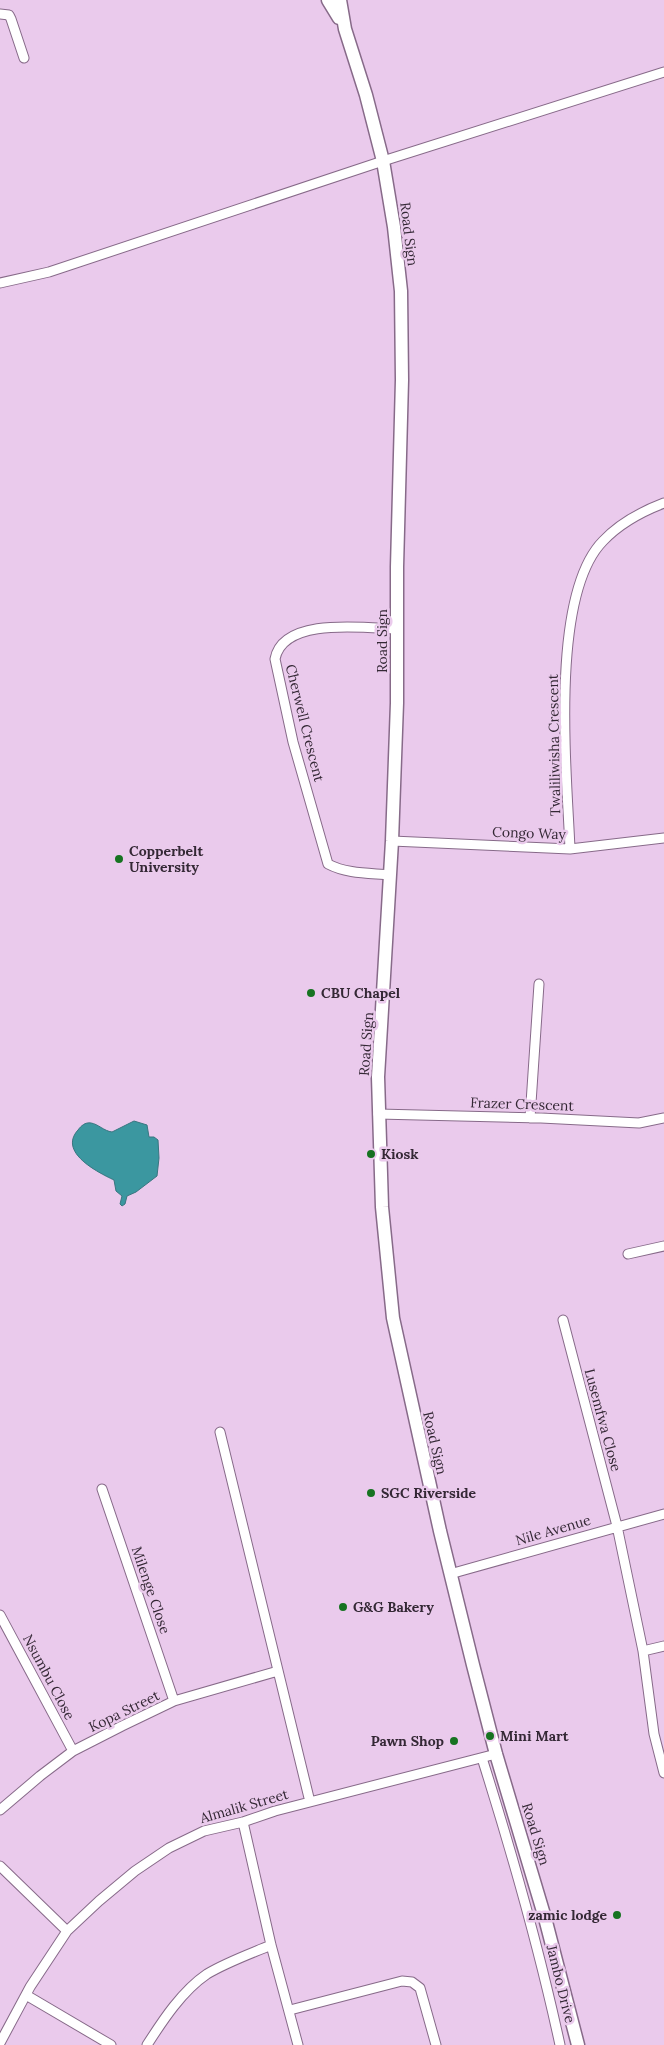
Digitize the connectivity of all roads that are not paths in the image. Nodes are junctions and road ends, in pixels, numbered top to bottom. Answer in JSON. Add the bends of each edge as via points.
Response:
{"nodes":[{"id":1,"x":328,"y":0,"type":"edge"},
{"id":2,"x":340,"y":0,"type":"edge"},
{"id":3,"x":0,"y":14,"type":"edge"},
{"id":4,"x":345,"y":28,"type":"junction"},
{"id":5,"x":24,"y":58,"type":"dead end"},
{"id":6,"x":664,"y":72,"type":"edge"},
{"id":7,"x":383,"y":161,"type":"junction"},
{"id":8,"x":0,"y":283,"type":"edge"},
{"id":9,"x":664,"y":504,"type":"edge"},
{"id":10,"x":397,"y":629,"type":"junction"},
{"id":11,"x":664,"y":838,"type":"edge"},
{"id":12,"x":392,"y":841,"type":"junction"},
{"id":13,"x":570,"y":849,"type":"junction"},
{"id":14,"x":390,"y":875,"type":"junction"},
{"id":15,"x":539,"y":984,"type":"dead end"},
{"id":16,"x":378,"y":1114,"type":"junction"},
{"id":17,"x":530,"y":1118,"type":"junction"},
{"id":18,"x":664,"y":1118,"type":"edge"},
{"id":19,"x":664,"y":1246,"type":"edge"},
{"id":20,"x":628,"y":1254,"type":"dead end"},
{"id":21,"x":563,"y":1320,"type":"dead end"},
{"id":22,"x":220,"y":1432,"type":"dead end"},
{"id":23,"x":102,"y":1488,"type":"dead end"},
{"id":24,"x":664,"y":1514,"type":"edge"},
{"id":25,"x":617,"y":1526,"type":"junction"},
{"id":26,"x":450,"y":1574,"type":"junction"},
{"id":27,"x":0,"y":1615,"type":"edge"},
{"id":28,"x":664,"y":1646,"type":"edge"},
{"id":29,"x":643,"y":1651,"type":"junction"},
{"id":30,"x":278,"y":1671,"type":"junction"},
{"id":31,"x":174,"y":1701,"type":"junction"},
{"id":32,"x":73,"y":1751,"type":"junction"},
{"id":33,"x":496,"y":1754,"type":"junction"},
{"id":34,"x":482,"y":1758,"type":"junction"},
{"id":35,"x":664,"y":1773,"type":"edge"},
{"id":36,"x":310,"y":1802,"type":"junction"},
{"id":37,"x":1,"y":1807,"type":"edge"},
{"id":38,"x":243,"y":1822,"type":"junction"},
{"id":39,"x":0,"y":1866,"type":"edge"},
{"id":40,"x":66,"y":1930,"type":"junction"},
{"id":41,"x":271,"y":1946,"type":"junction"},
{"id":42,"x":26,"y":1995,"type":"junction"},
{"id":43,"x":290,"y":2010,"type":"junction"},
{"id":44,"x":0,"y":2043,"type":"edge"},
{"id":45,"x":112,"y":2045,"type":"edge"},
{"id":46,"x":147,"y":2045,"type":"edge"},
{"id":47,"x":298,"y":2045,"type":"edge"},
{"id":48,"x":436,"y":2045,"type":"edge"},
{"id":49,"x":560,"y":2045,"type":"edge"},
{"id":50,"x":578,"y":2045,"type":"edge"}],
"edges":[{"from":1,"to":4,"type":"main road"},
{"from":2,"to":4,"type":"main road"},
{"from":3,"to":5,"type":"street","via":[[9,15]]},
{"from":4,"to":7,"type":"main road","name":"Road Sign"},
{"from":6,"to":7,"type":"street"},
{"from":7,"to":8,"type":"street","via":[[49,272]]},
{"from":7,"to":10,"type":"main road","name":"Road Sign","via":[[401,291]]},
{"from":9,"to":13,"type":"street","name":"Twaliliwisha Crescent","via":[[646,510],[602,542],[588,563],[576,595],[569,629],[565,706]]},
{"from":10,"to":12,"type":"main road","name":"Road Sign"},
{"from":10,"to":14,"type":"street","name":"Cherwell Crescent","via":[[338,626],[300,632],[282,645],[275,659],[293,742],[328,864],[350,872]]},
{"from":11,"to":13,"type":"street","name":"Congo Way"},
{"from":12,"to":13,"type":"street","name":"Congo Way"},
{"from":12,"to":14,"type":"main road","name":"Road Sign"},
{"from":14,"to":16,"type":"main road","name":"Road Sign"},
{"from":15,"to":17,"type":"street"},
{"from":16,"to":17,"type":"street","name":"Frazer Crescent"},
{"from":16,"to":26,"type":"main road","name":"Road Sign","via":[[382,1207],[393,1318]]},
{"from":17,"to":18,"type":"street","name":"Frazer Crescent","via":[[639,1123]]},
{"from":19,"to":20,"type":"street"},
{"from":21,"to":25,"type":"street","name":"Lusemfwa Close"},
{"from":22,"to":30,"type":"street"},
{"from":23,"to":31,"type":"street","name":"Milenge Close"},
{"from":24,"to":25,"type":"street","name":"Nile Avenue"},
{"from":25,"to":26,"type":"street","name":"Nile Avenue"},
{"from":25,"to":29,"type":"street","name":"Lusemfwa Close"},
{"from":26,"to":33,"type":"main road","name":"Road Sign"},
{"from":27,"to":32,"type":"street","name":"Nsumbu Close"},
{"from":28,"to":29,"type":"street"},
{"from":29,"to":35,"type":"street","name":"Lusemfwa Close","via":[[654,1734]]},
{"from":30,"to":31,"type":"street","name":"Kopa Street"},
{"from":30,"to":36,"type":"street"},
{"from":31,"to":32,"type":"street","name":"Kopa Street"},
{"from":32,"to":37,"type":"street","name":"Kopa Street"},
{"from":33,"to":34,"type":"street","name":"Almalik Street"},
{"from":33,"to":50,"type":"main road","name":"Road Sign","via":[[545,1918]]},
{"from":34,"to":36,"type":"street","name":"Almalik Street"},
{"from":34,"to":49,"type":"street","name":"Jambo Drive","via":[[528,1917]]},
{"from":36,"to":38,"type":"street","name":"Almalik Street"},
{"from":38,"to":40,"type":"street","name":"Almalik Street","via":[[204,1831],[169,1848],[128,1877]]},
{"from":38,"to":41,"type":"street"},
{"from":39,"to":40,"type":"street"},
{"from":40,"to":42,"type":"street","name":"Almalik Street"},
{"from":41,"to":43,"type":"street"},
{"from":41,"to":46,"type":"street","via":[[205,1976],[175,2006]]},
{"from":42,"to":44,"type":"street","name":"Almalik Street"},
{"from":42,"to":45,"type":"street"},
{"from":43,"to":47,"type":"street"},
{"from":43,"to":48,"type":"street","via":[[402,1981],[412,1982],[420,1988]]}]}
